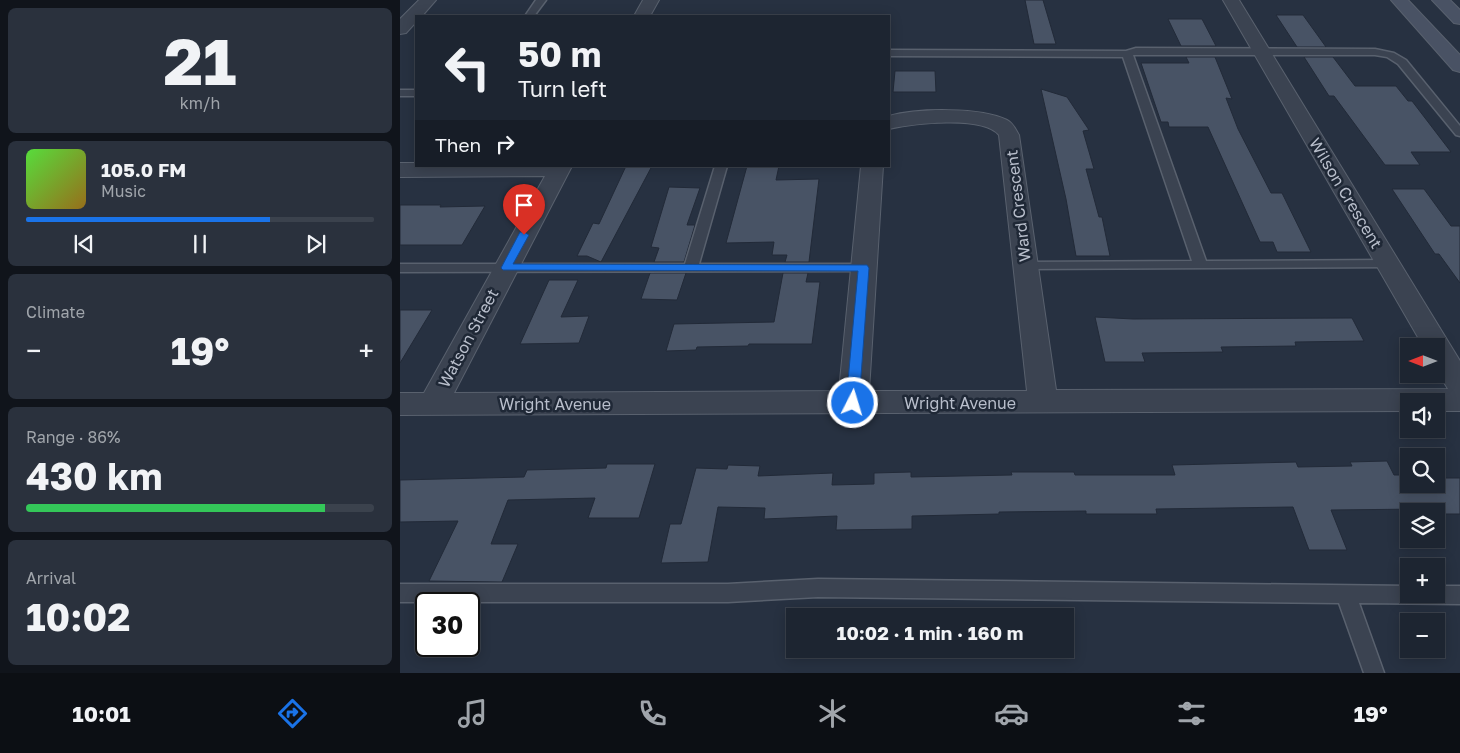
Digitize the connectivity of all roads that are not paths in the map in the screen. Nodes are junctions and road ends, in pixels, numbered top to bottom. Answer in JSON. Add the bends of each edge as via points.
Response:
{"nodes":[{"id":1,"x":428,"y":0,"type":"edge"},
{"id":2,"x":541,"y":0,"type":"edge"},
{"id":3,"x":651,"y":0,"type":"edge"},
{"id":4,"x":1232,"y":0,"type":"edge"},
{"id":5,"x":1400,"y":0,"type":"edge"},
{"id":6,"x":1414,"y":0,"type":"edge"},
{"id":7,"x":1440,"y":0,"type":"edge"},
{"id":8,"x":530,"y":15,"type":"edge"},
{"id":9,"x":643,"y":15,"type":"edge"},
{"id":10,"x":1456,"y":26,"type":"edge"},
{"id":11,"x":400,"y":29,"type":"edge"},
{"id":12,"x":1262,"y":52,"type":"junction"},
{"id":13,"x":890,"y":53,"type":"edge"},
{"id":14,"x":1127,"y":54,"type":"junction"},
{"id":15,"x":1460,"y":66,"type":"edge"},
{"id":16,"x":400,"y":93,"type":"edge"},
{"id":17,"x":415,"y":93,"type":"edge"},
{"id":18,"x":890,"y":123,"type":"edge"},
{"id":19,"x":1460,"y":133,"type":"edge"},
{"id":20,"x":721,"y":167,"type":"edge"},
{"id":21,"x":872,"y":167,"type":"edge"},
{"id":22,"x":560,"y":168,"type":"edge"},
{"id":23,"x":400,"y":170,"type":"edge"},
{"id":24,"x":1200,"y":264,"type":"junction"},
{"id":25,"x":1388,"y":264,"type":"junction"},
{"id":26,"x":1025,"y":266,"type":"junction"},
{"id":27,"x":691,"y":267,"type":"junction"},
{"id":28,"x":400,"y":268,"type":"edge"},
{"id":29,"x":506,"y":268,"type":"junction"},
{"id":30,"x":864,"y":268,"type":"junction"},
{"id":31,"x":1460,"y":385,"type":"edge"},
{"id":32,"x":1460,"y":400,"type":"edge"},
{"id":33,"x":853,"y":403,"type":"junction"},
{"id":34,"x":1043,"y":403,"type":"junction"},
{"id":35,"x":400,"y":404,"type":"edge"},
{"id":36,"x":432,"y":404,"type":"junction"},
{"id":37,"x":400,"y":593,"type":"edge"},
{"id":38,"x":1346,"y":593,"type":"junction"},
{"id":39,"x":1460,"y":594,"type":"edge"},
{"id":40,"x":1374,"y":673,"type":"edge"}],
"edges":[{"from":1,"to":11,"type":"street"},
{"from":2,"to":8,"type":"lane"},
{"from":3,"to":9,"type":"street"},
{"from":4,"to":12,"type":"street","name":"Wilson Crescent"},
{"from":5,"to":15,"type":"main road"},
{"from":6,"to":10,"type":"main road"},
{"from":7,"to":10,"type":"main road"},
{"from":12,"to":14,"type":"lane","via":[[1136,51]]},
{"from":12,"to":19,"type":"lane","via":[[1375,52],[1390,55],[1402,62]]},
{"from":12,"to":25,"type":"street","name":"Wilson Crescent"},
{"from":13,"to":14,"type":"lane"},
{"from":14,"to":24,"type":"lane"},
{"from":16,"to":17,"type":"lane"},
{"from":18,"to":26,"type":"street","name":"Ward Crescent","via":[[912,118],[968,118],[998,124],[1006,130]]},
{"from":20,"to":27,"type":"lane"},
{"from":21,"to":30,"type":"street"},
{"from":22,"to":23,"type":"street"},
{"from":22,"to":29,"type":"street","name":"Watson Street"},
{"from":24,"to":25,"type":"lane"},
{"from":24,"to":26,"type":"lane"},
{"from":25,"to":31,"type":"street","name":"Wilson Crescent"},
{"from":26,"to":34,"type":"street","name":"Ward Crescent"},
{"from":27,"to":29,"type":"lane"},
{"from":27,"to":30,"type":"lane"},
{"from":28,"to":29,"type":"lane"},
{"from":29,"to":36,"type":"street","name":"Watson Street"},
{"from":30,"to":33,"type":"street"},
{"from":32,"to":34,"type":"street","name":"Wright Avenue"},
{"from":33,"to":34,"type":"street","name":"Wright Avenue"},
{"from":33,"to":36,"type":"street","name":"Wright Avenue"},
{"from":35,"to":36,"type":"street","name":"Wright Avenue"},
{"from":37,"to":38,"type":"lane","via":[[728,593],[818,588]]},
{"from":38,"to":39,"type":"lane"},
{"from":38,"to":40,"type":"lane"}]}
